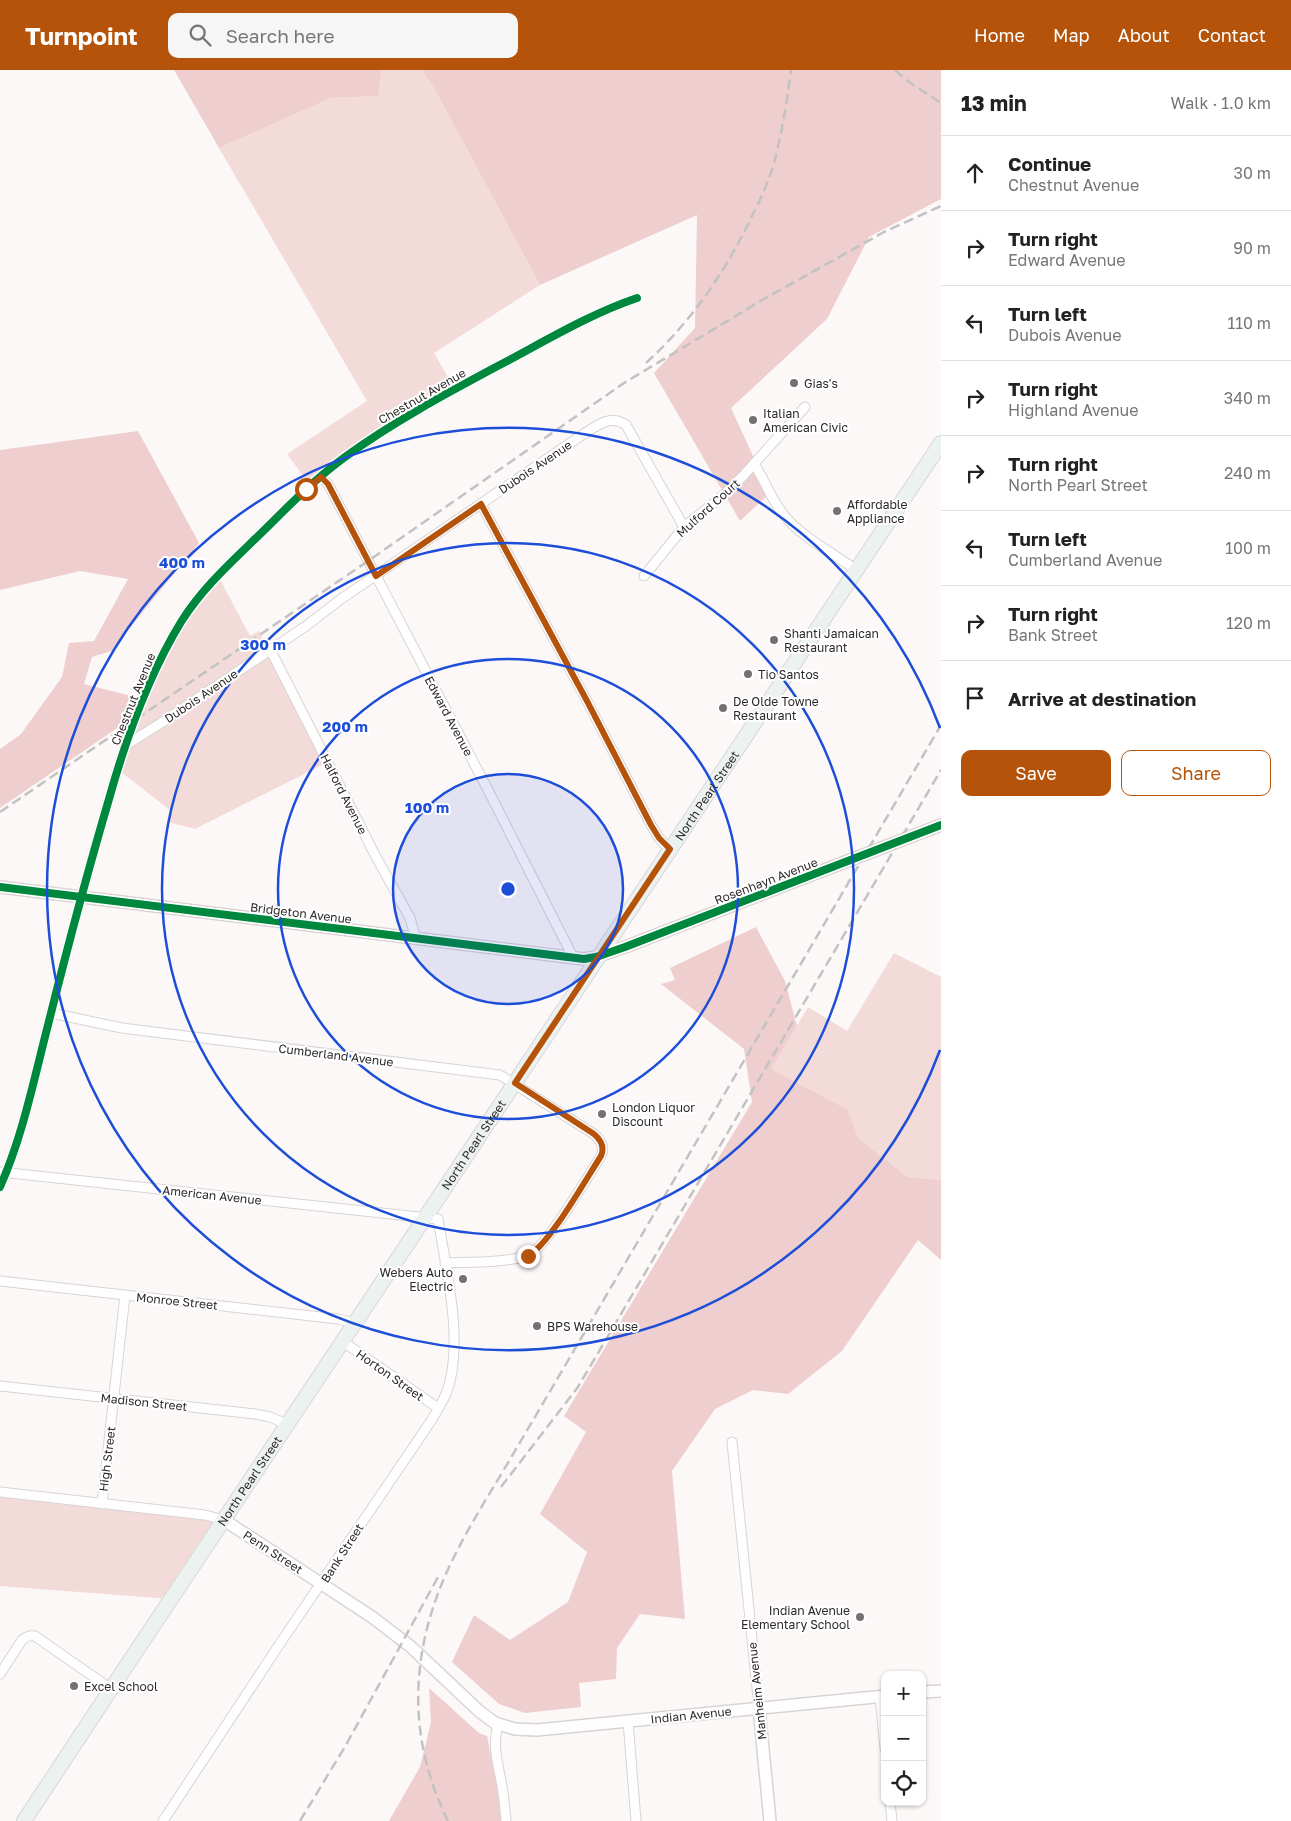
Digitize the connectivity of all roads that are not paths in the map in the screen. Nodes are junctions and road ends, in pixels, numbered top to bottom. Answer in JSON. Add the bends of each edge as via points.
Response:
{"nodes":[{"id":1,"x":637,"y":298,"type":"dead end"},
{"id":2,"x":804,"y":407,"type":"dead end"},
{"id":3,"x":941,"y":443,"type":"edge"},
{"id":4,"x":754,"y":464,"type":"junction"},
{"id":5,"x":321,"y":477,"type":"junction"},
{"id":6,"x":481,"y":504,"type":"junction"},
{"id":7,"x":684,"y":528,"type":"junction"},
{"id":8,"x":856,"y":570,"type":"junction"},
{"id":9,"x":376,"y":576,"type":"junction"},
{"id":10,"x":644,"y":576,"type":"dead end"},
{"id":11,"x":270,"y":649,"type":"junction"},
{"id":12,"x":126,"y":745,"type":"junction"},
{"id":13,"x":941,"y":825,"type":"edge"},
{"id":14,"x":670,"y":849,"type":"junction"},
{"id":15,"x":0,"y":888,"type":"edge"},
{"id":16,"x":82,"y":898,"type":"junction"},
{"id":17,"x":416,"y":939,"type":"junction"},
{"id":18,"x":599,"y":956,"type":"junction"},
{"id":19,"x":574,"y":959,"type":"junction"},
{"id":20,"x":51,"y":1013,"type":"junction"},
{"id":21,"x":515,"y":1083,"type":"junction"},
{"id":22,"x":3,"y":1173,"type":"edge"},
{"id":23,"x":0,"y":1187,"type":"edge"},
{"id":24,"x":424,"y":1217,"type":"junction"},
{"id":25,"x":445,"y":1263,"type":"junction"},
{"id":26,"x":0,"y":1281,"type":"edge"},
{"id":27,"x":125,"y":1295,"type":"junction"},
{"id":28,"x":353,"y":1324,"type":"junction"},
{"id":29,"x":342,"y":1341,"type":"junction"},
{"id":30,"x":0,"y":1386,"type":"edge"},
{"id":31,"x":114,"y":1399,"type":"junction"},
{"id":32,"x":438,"y":1408,"type":"junction"},
{"id":33,"x":287,"y":1424,"type":"junction"},
{"id":34,"x":732,"y":1442,"type":"dead end"},
{"id":35,"x":0,"y":1492,"type":"edge"},
{"id":36,"x":102,"y":1504,"type":"junction"},
{"id":37,"x":224,"y":1520,"type":"junction"},
{"id":38,"x":322,"y":1584,"type":"junction"},
{"id":39,"x":0,"y":1674,"type":"edge"},
{"id":40,"x":111,"y":1688,"type":"junction"},
{"id":41,"x":941,"y":1691,"type":"edge"},
{"id":42,"x":926,"y":1692,"type":"edge"},
{"id":43,"x":881,"y":1696,"type":"edge"},
{"id":44,"x":759,"y":1708,"type":"junction"},
{"id":45,"x":628,"y":1721,"type":"junction"},
{"id":46,"x":498,"y":1724,"type":"junction"},
{"id":47,"x":890,"y":1806,"type":"edge"},
{"id":48,"x":24,"y":1821,"type":"edge"},
{"id":49,"x":163,"y":1821,"type":"edge"},
{"id":50,"x":506,"y":1821,"type":"edge"},
{"id":51,"x":636,"y":1821,"type":"edge"},
{"id":52,"x":770,"y":1821,"type":"edge"},
{"id":53,"x":892,"y":1821,"type":"edge"}],
"edges":[{"from":1,"to":5,"type":"street","name":"Chestnut Avenue","via":[[562,332],[455,389],[346,456]]},
{"from":2,"to":4,"type":"street","name":"Mulford Court"},
{"from":3,"to":8,"type":"main road","name":"North Pearl Street"},
{"from":4,"to":7,"type":"street","name":"Mulford Court","via":[[726,493]]},
{"from":4,"to":8,"type":"street","via":[[790,522],[802,534]]},
{"from":5,"to":9,"type":"street","name":"Edward Avenue","via":[[328,484]]},
{"from":5,"to":12,"type":"street","name":"Chestnut Avenue","via":[[214,578],[182,620],[146,690]]},
{"from":6,"to":7,"type":"street","name":"Dubois Avenue","via":[[594,428],[616,420],[626,426]]},
{"from":6,"to":9,"type":"street","name":"Dubois Avenue"},
{"from":6,"to":14,"type":"street","via":[[651,825]]},
{"from":7,"to":10,"type":"street","name":"Mulford Court"},
{"from":8,"to":14,"type":"main road","name":"North Pearl Street"},
{"from":9,"to":11,"type":"street","name":"Dubois Avenue"},
{"from":9,"to":19,"type":"street","name":"Edward Avenue"},
{"from":11,"to":12,"type":"street","name":"Dubois Avenue"},
{"from":11,"to":17,"type":"street","name":"Halford Avenue","via":[[410,918]]},
{"from":12,"to":16,"type":"street","name":"Chestnut Avenue"},
{"from":13,"to":18,"type":"street","name":"Rosenhayn Avenue"},
{"from":14,"to":18,"type":"main road","name":"North Pearl Street"},
{"from":15,"to":16,"type":"street","name":"Bridgeton Avenue"},
{"from":16,"to":17,"type":"street","name":"Bridgeton Avenue"},
{"from":16,"to":20,"type":"street","name":"Chestnut Avenue"},
{"from":17,"to":19,"type":"street","name":"Bridgeton Avenue"},
{"from":18,"to":19,"type":"street","name":"Bridgeton Avenue"},
{"from":18,"to":21,"type":"main road","name":"North Pearl Street"},
{"from":20,"to":21,"type":"street","name":"Cumberland Avenue","via":[[122,1028],[500,1075]]},
{"from":20,"to":22,"type":"street","name":"Chestnut Avenue","via":[[21,1128]]},
{"from":21,"to":24,"type":"main road","name":"North Pearl Street"},
{"from":21,"to":25,"type":"street","name":"Cumberland Avenue","via":[[594,1134],[602,1143],[603,1152],[535,1252],[511,1259]]},
{"from":22,"to":23,"type":"street","name":"Chestnut Avenue"},
{"from":22,"to":24,"type":"street","name":"American Avenue"},
{"from":24,"to":25,"type":"street","name":"Bank Street","via":[[438,1219]]},
{"from":24,"to":28,"type":"main road","name":"North Pearl Street"},
{"from":25,"to":32,"type":"street","name":"Bank Street","via":[[454,1353],[450,1381]]},
{"from":26,"to":27,"type":"street","name":"Monroe Street"},
{"from":27,"to":28,"type":"street","name":"Monroe Street"},
{"from":27,"to":31,"type":"street","name":"High Street"},
{"from":28,"to":29,"type":"main road","name":"North Pearl Street"},
{"from":29,"to":32,"type":"street","name":"Horton Street"},
{"from":29,"to":33,"type":"main road","name":"North Pearl Street"},
{"from":30,"to":31,"type":"street","name":"Madison Street"},
{"from":31,"to":33,"type":"street","name":"Madison Street","via":[[255,1414]]},
{"from":31,"to":36,"type":"street","name":"High Street"},
{"from":32,"to":38,"type":"street","name":"Bank Street"},
{"from":33,"to":37,"type":"main road","name":"North Pearl Street"},
{"from":34,"to":44,"type":"street","name":"Manheim Avenue"},
{"from":35,"to":36,"type":"street","name":"Penn Street"},
{"from":36,"to":37,"type":"street","name":"Penn Street"},
{"from":37,"to":38,"type":"street","name":"Penn Street"},
{"from":37,"to":40,"type":"main road","name":"North Pearl Street"},
{"from":38,"to":46,"type":"street","name":"Penn Street","via":[[410,1646],[479,1711]]},
{"from":38,"to":49,"type":"street","name":"Bank Street"},
{"from":39,"to":40,"type":"street","via":[[26,1636],[36,1636]]},
{"from":40,"to":48,"type":"main road","name":"North Pearl Street"},
{"from":41,"to":42,"type":"street"},
{"from":43,"to":44,"type":"street","name":"Indian Avenue"},
{"from":44,"to":45,"type":"street","name":"Indian Avenue"},
{"from":44,"to":52,"type":"street","name":"Manheim Avenue"},
{"from":45,"to":46,"type":"street","name":"Indian Avenue","via":[[525,1730]]},
{"from":45,"to":51,"type":"street"},
{"from":46,"to":50,"type":"street","via":[[494,1748]]},
{"from":47,"to":53,"type":"street"}]}
